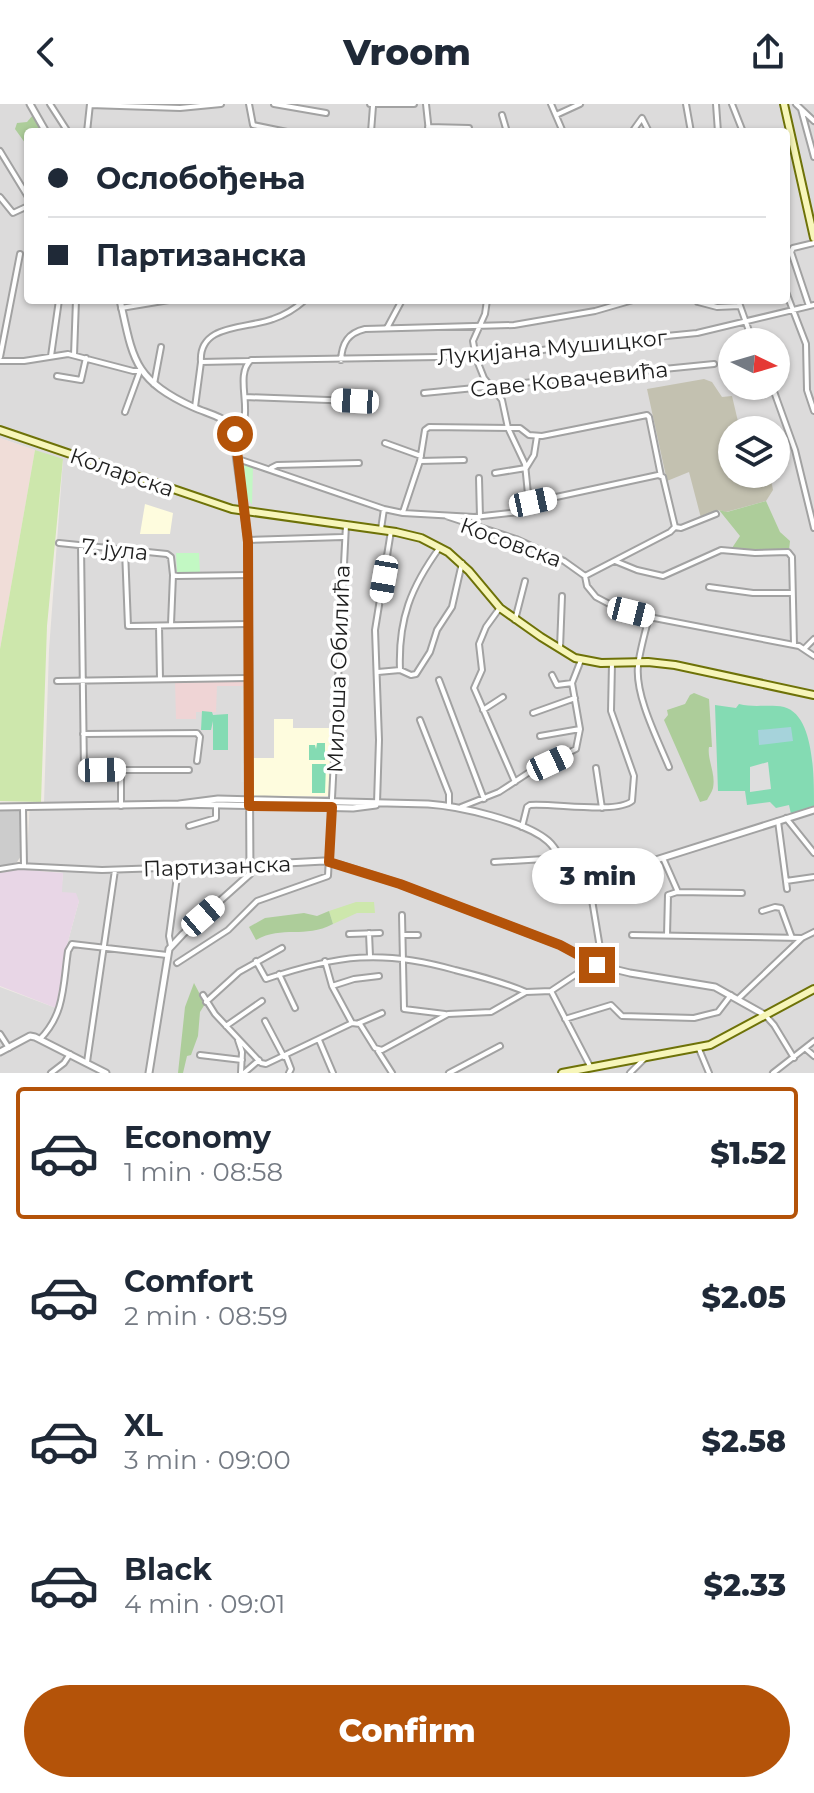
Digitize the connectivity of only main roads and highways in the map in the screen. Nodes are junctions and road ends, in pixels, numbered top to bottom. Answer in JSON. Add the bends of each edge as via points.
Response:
{"nodes":[{"id":1,"x":784,"y":104,"type":"edge"},
{"id":2,"x":789,"y":128,"type":"edge"},
{"id":3,"x":790,"y":131,"type":"edge"},
{"id":4,"x":814,"y":240,"type":"edge"},
{"id":5,"x":0,"y":430,"type":"edge"},
{"id":6,"x":814,"y":695,"type":"edge"},
{"id":7,"x":814,"y":989,"type":"edge"},
{"id":8,"x":562,"y":1073,"type":"edge"}],
"edges":[{"from":1,"to":2,"type":"main road"},
{"from":3,"to":4,"type":"main road"},
{"from":5,"to":6,"type":"main road","name":"Коларска","via":[[245,511],[421,538],[462,563],[515,620],[581,660],[681,666]]},
{"from":7,"to":8,"type":"main road","via":[[699,1049]]}]}
